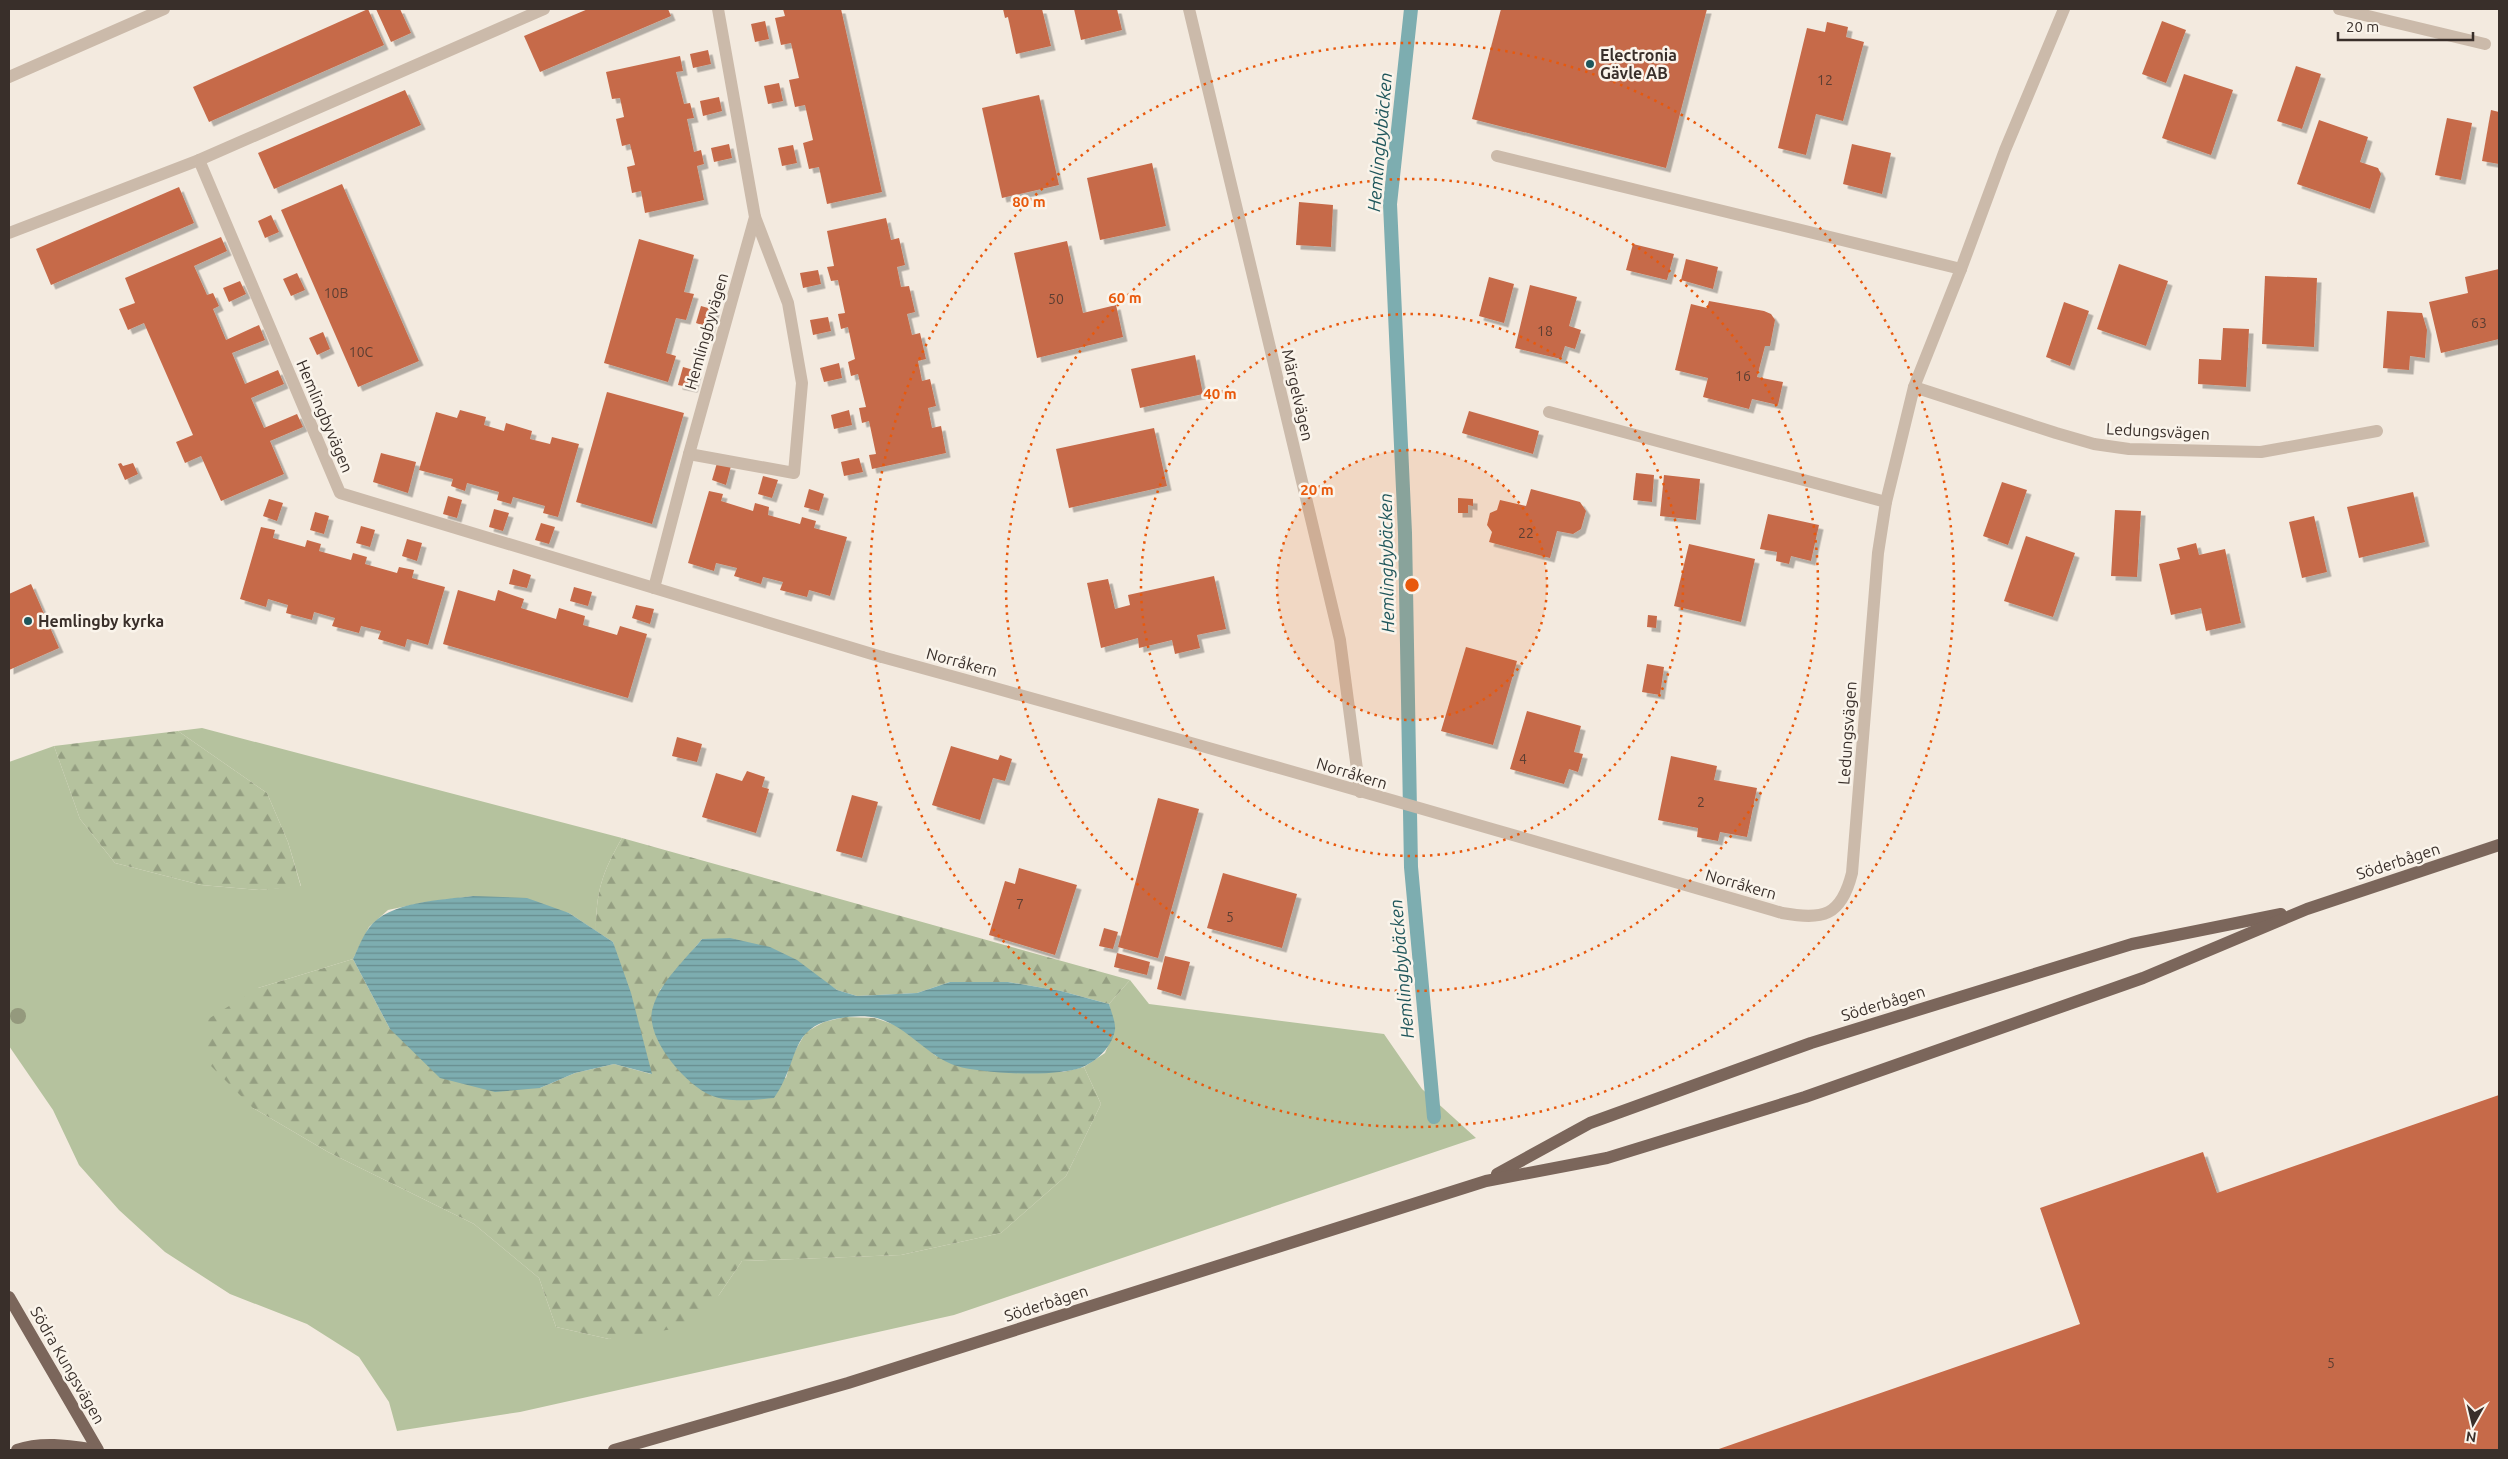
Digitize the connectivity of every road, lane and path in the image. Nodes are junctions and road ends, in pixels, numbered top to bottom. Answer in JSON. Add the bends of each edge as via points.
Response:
{"nodes":[{"id":1,"x":164,"y":9,"type":"edge"},
{"id":2,"x":544,"y":9,"type":"edge"},
{"id":3,"x":718,"y":9,"type":"edge"},
{"id":4,"x":1189,"y":9,"type":"edge"},
{"id":5,"x":2064,"y":9,"type":"edge"},
{"id":6,"x":2339,"y":9,"type":"edge"},
{"id":7,"x":2485,"y":44,"type":"dead end"},
{"id":8,"x":9,"y":78,"type":"edge"},
{"id":9,"x":1497,"y":156,"type":"dead end"},
{"id":10,"x":199,"y":160,"type":"junction"},
{"id":11,"x":755,"y":217,"type":"junction"},
{"id":12,"x":9,"y":233,"type":"edge"},
{"id":13,"x":1962,"y":269,"type":"junction"},
{"id":14,"x":1914,"y":387,"type":"junction"},
{"id":15,"x":1549,"y":412,"type":"dead end"},
{"id":16,"x":2377,"y":431,"type":"dead end"},
{"id":17,"x":689,"y":454,"type":"junction"},
{"id":18,"x":1886,"y":502,"type":"junction"},
{"id":19,"x":654,"y":588,"type":"junction"},
{"id":20,"x":882,"y":658,"type":"joint"},
{"id":21,"x":1360,"y":792,"type":"junction"},
{"id":22,"x":2499,"y":845,"type":"edge"},
{"id":23,"x":2307,"y":909,"type":"junction"},
{"id":24,"x":1813,"y":917,"type":"joint"},
{"id":25,"x":1486,"y":1180,"type":"junction"},
{"id":26,"x":9,"y":1297,"type":"edge"},
{"id":27,"x":17,"y":1450,"type":"edge"},
{"id":28,"x":98,"y":1450,"type":"edge"},
{"id":29,"x":614,"y":1450,"type":"edge"}],
"edges":[{"from":1,"to":8,"type":"street"},
{"from":2,"to":10,"type":"street"},
{"from":3,"to":11,"type":"street","name":"Hemlingbyvägen"},
{"from":4,"to":21,"type":"street","name":"Märgelvägen","via":[[1340,640]]},
{"from":5,"to":13,"type":"street","name":"Ledungsvägen","via":[[2005,150]]},
{"from":6,"to":7,"type":"street"},
{"from":9,"to":13,"type":"street"},
{"from":10,"to":12,"type":"street"},
{"from":10,"to":19,"type":"street","name":"Hemlingbyvägen","via":[[340,493]]},
{"from":11,"to":17,"type":"street","name":"Hemlingbyvägen"},
{"from":11,"to":17,"type":"street","name":"Hemlingbyvägen","via":[[788,304],[802,383],[794,473]]},
{"from":13,"to":14,"type":"street","name":"Ledungsvägen"},
{"from":14,"to":16,"type":"street","name":"Ledungsvägen","via":[[2094,444],[2130,449],[2261,452]]},
{"from":14,"to":18,"type":"street","name":"Ledungsvägen"},
{"from":15,"to":18,"type":"street"},
{"from":17,"to":19,"type":"street","name":"Hemlingbyvägen"},
{"from":18,"to":24,"type":"street","name":"Ledungsvägen","via":[[1874,593],[1852,873],[1848,891],[1840,903],[1832,911]]},
{"from":19,"to":20,"type":"street","name":"Hemlingbyvägen"},
{"from":20,"to":21,"type":"street","name":"Norråkern","via":[[1163,734]]},
{"from":21,"to":24,"type":"street","name":"Norråkern","via":[[1782,913]]},
{"from":22,"to":23,"type":"main road","name":"Söderbågen"},
{"from":23,"to":25,"type":"main road","name":"Söderbågen","via":[[2144,978],[1805,1097],[1607,1158]]},
{"from":23,"to":25,"type":"main road","name":"Söderbågen","via":[[2132,944],[1811,1042],[1590,1123]]},
{"from":25,"to":29,"type":"main road","name":"Söderbågen","via":[[848,1383]]},
{"from":26,"to":28,"type":"main road","name":"Södra Kungsvägen"},
{"from":27,"to":28,"type":"main road","via":[[30,1446],[63,1446]]}]}
